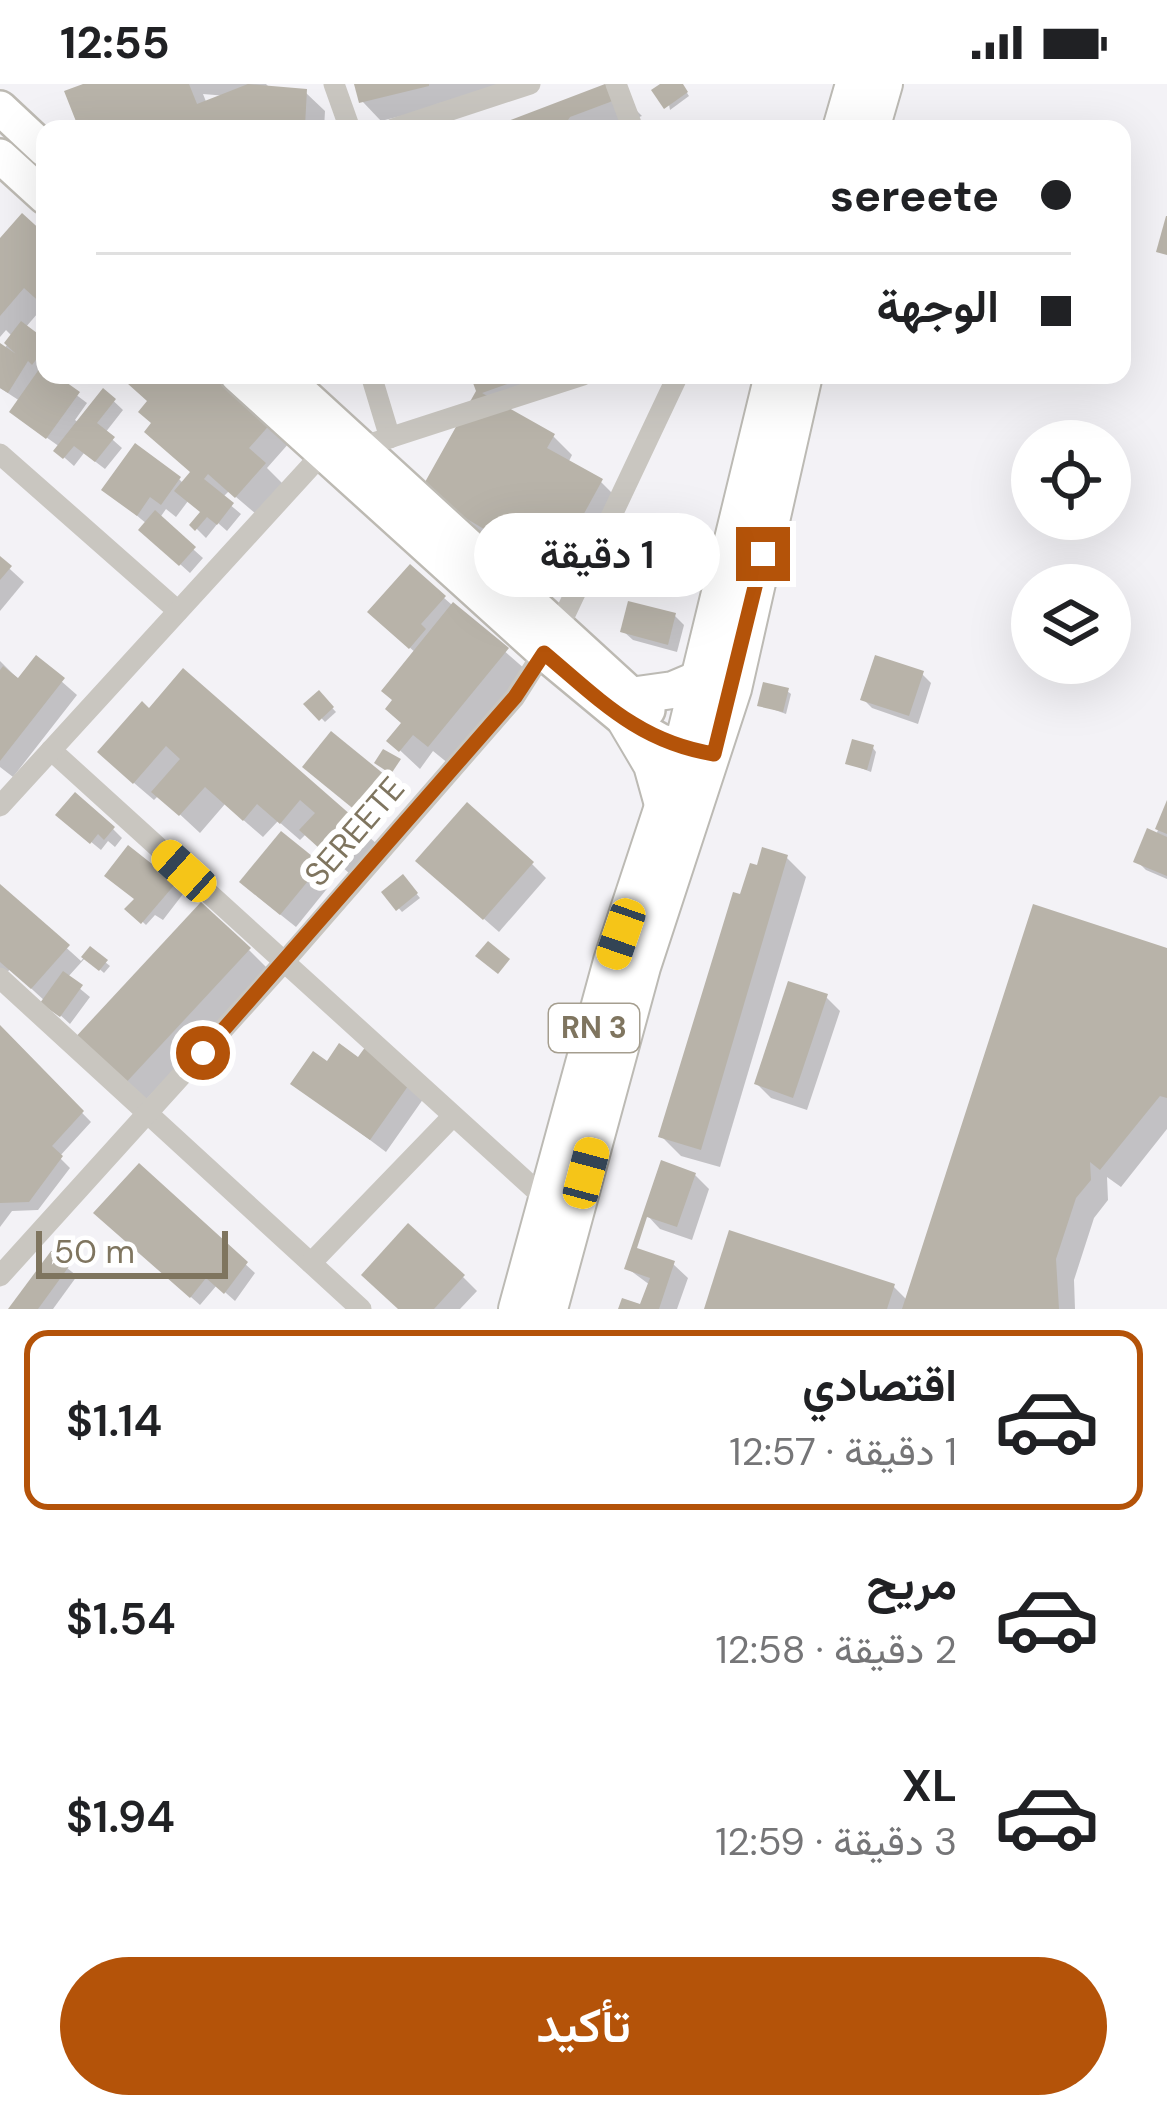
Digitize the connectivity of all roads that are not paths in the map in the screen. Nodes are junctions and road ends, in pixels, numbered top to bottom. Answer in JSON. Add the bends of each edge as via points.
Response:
{"nodes":[{"id":1,"x":334,"y":84,"type":"edge"},
{"id":2,"x":530,"y":84,"type":"edge"},
{"id":3,"x":616,"y":84,"type":"edge"},
{"id":4,"x":854,"y":84,"type":"edge"},
{"id":5,"x":884,"y":84,"type":"edge"},
{"id":6,"x":0,"y":108,"type":"edge"},
{"id":7,"x":347,"y":120,"type":"edge"},
{"id":8,"x":420,"y":120,"type":"edge"},
{"id":9,"x":630,"y":120,"type":"edge"},
{"id":10,"x":844,"y":120,"type":"edge"},
{"id":11,"x":874,"y":120,"type":"edge"},
{"id":12,"x":36,"y":141,"type":"edge"},
{"id":13,"x":0,"y":156,"type":"edge"},
{"id":14,"x":36,"y":189,"type":"edge"},
{"id":15,"x":247,"y":384,"type":"edge"},
{"id":16,"x":294,"y":384,"type":"edge"},
{"id":17,"x":371,"y":384,"type":"edge"},
{"id":18,"x":555,"y":384,"type":"edge"},
{"id":19,"x":674,"y":384,"type":"edge"},
{"id":20,"x":770,"y":384,"type":"edge"},
{"id":21,"x":801,"y":384,"type":"edge"},
{"id":22,"x":374,"y":443,"type":"junction"},
{"id":23,"x":0,"y":454,"type":"edge"},
{"id":24,"x":322,"y":454,"type":"junction"},
{"id":25,"x":178,"y":611,"type":"junction"},
{"id":26,"x":551,"y":641,"type":"junction"},
{"id":27,"x":699,"y":679,"type":"junction"},
{"id":28,"x":628,"y":709,"type":"junction"},
{"id":29,"x":694,"y":747,"type":"junction"},
{"id":30,"x":51,"y":750,"type":"junction"},
{"id":31,"x":0,"y":806,"type":"edge"},
{"id":32,"x":664,"y":808,"type":"junction"},
{"id":33,"x":285,"y":961,"type":"junction"},
{"id":34,"x":0,"y":978,"type":"edge"},
{"id":35,"x":148,"y":1114,"type":"junction"},
{"id":36,"x":453,"y":1116,"type":"junction"},
{"id":37,"x":561,"y":1210,"type":"junction"},
{"id":38,"x":310,"y":1263,"type":"junction"},
{"id":39,"x":0,"y":1276,"type":"edge"},
{"id":40,"x":361,"y":1309,"type":"edge"},
{"id":41,"x":517,"y":1309,"type":"edge"},
{"id":42,"x":549,"y":1309,"type":"edge"}],
"edges":[{"from":1,"to":7,"type":"street"},
{"from":2,"to":8,"type":"street"},
{"from":3,"to":9,"type":"street"},
{"from":4,"to":10,"type":"main road"},
{"from":5,"to":11,"type":"main road"},
{"from":6,"to":12,"type":"main road"},
{"from":13,"to":14,"type":"main road"},
{"from":15,"to":24,"type":"main road"},
{"from":16,"to":22,"type":"main road"},
{"from":17,"to":22,"type":"street"},
{"from":18,"to":22,"type":"street"},
{"from":19,"to":26,"type":"street","name":"SEREETE"},
{"from":20,"to":27,"type":"main road","number":"RN 3"},
{"from":21,"to":29,"type":"main road","number":"RN 3"},
{"from":22,"to":26,"type":"main road"},
{"from":23,"to":25,"type":"street"},
{"from":24,"to":25,"type":"street"},
{"from":24,"to":26,"type":"main road"},
{"from":25,"to":30,"type":"street"},
{"from":26,"to":28,"type":"main road"},
{"from":26,"to":33,"type":"street","name":"SEREETE","via":[[515,697]]},
{"from":27,"to":28,"type":"main road"},
{"from":27,"to":29,"type":"main road","number":"RN 3"},
{"from":28,"to":29,"type":"main road"},
{"from":28,"to":32,"type":"main road"},
{"from":29,"to":32,"type":"main road","number":"RN 3"},
{"from":29,"to":37,"type":"main road","number":"RN 3","via":[[642,968]]},
{"from":30,"to":31,"type":"street"},
{"from":30,"to":33,"type":"street"},
{"from":32,"to":37,"type":"main road","number":"RN 3","via":[[612,961]]},
{"from":33,"to":35,"type":"street","name":"SEREETE"},
{"from":33,"to":36,"type":"street"},
{"from":34,"to":35,"type":"street"},
{"from":35,"to":38,"type":"street"},
{"from":35,"to":39,"type":"street","name":"SEREETE"},
{"from":36,"to":37,"type":"street"},
{"from":36,"to":38,"type":"street"},
{"from":37,"to":41,"type":"main road","number":"RN 3"},
{"from":37,"to":42,"type":"main road","number":"RN 3"},
{"from":38,"to":40,"type":"street"}]}
